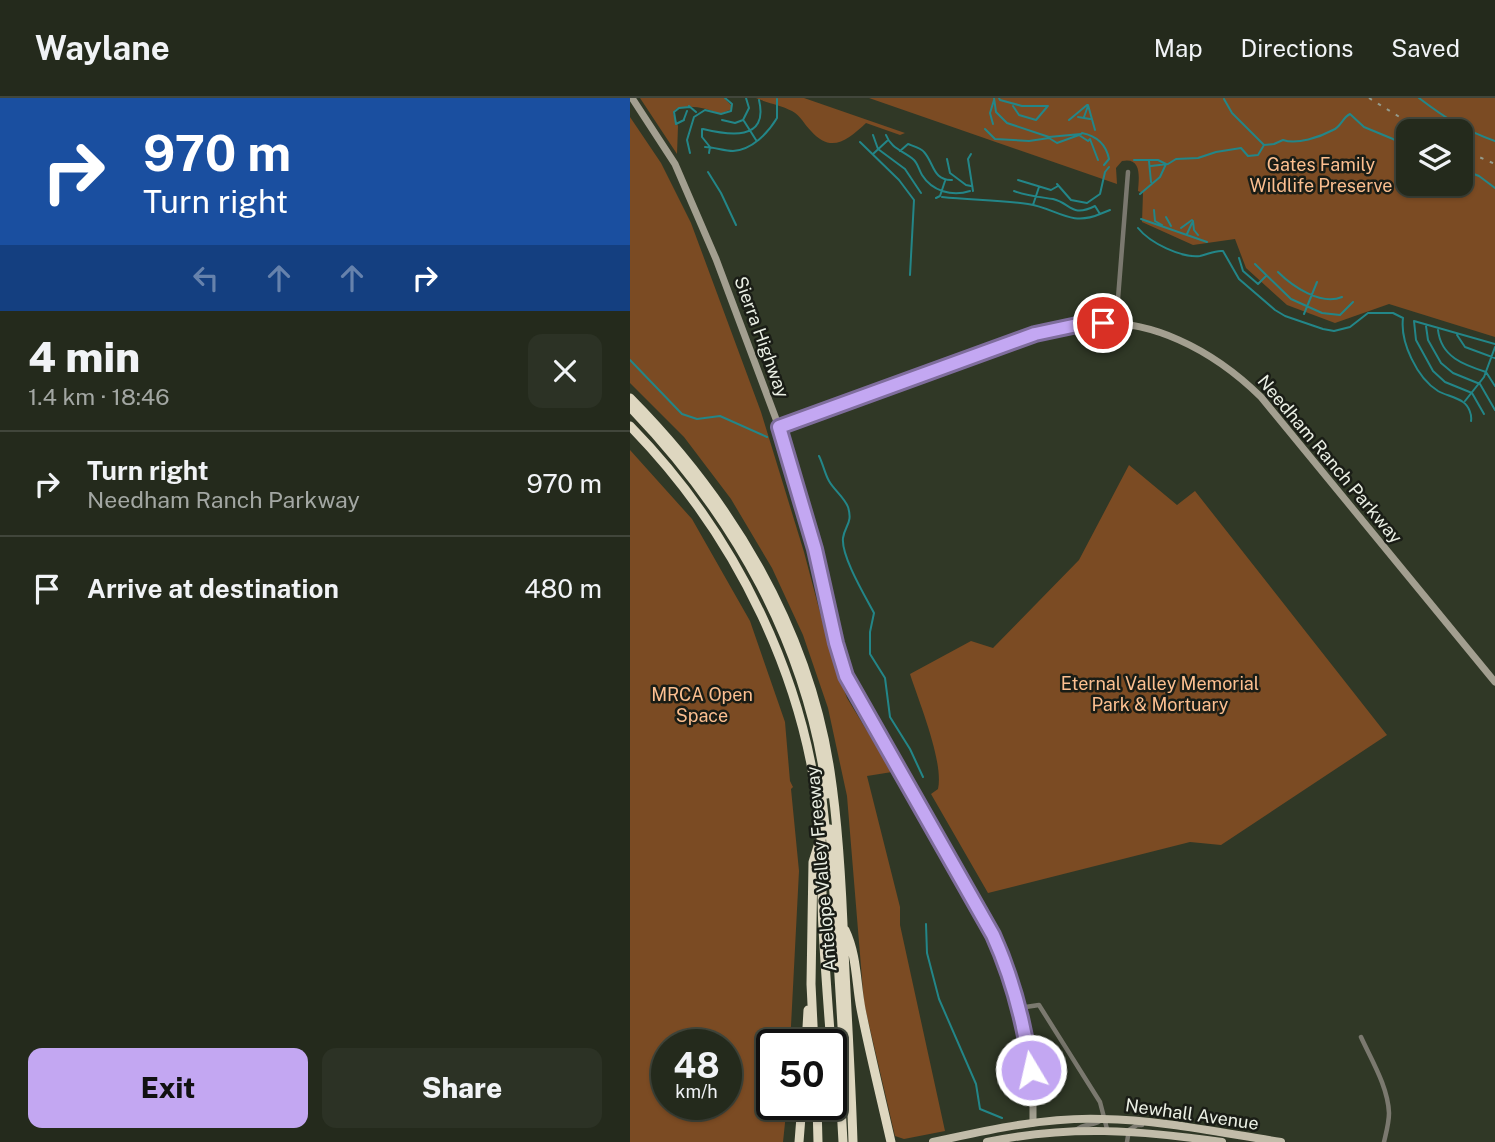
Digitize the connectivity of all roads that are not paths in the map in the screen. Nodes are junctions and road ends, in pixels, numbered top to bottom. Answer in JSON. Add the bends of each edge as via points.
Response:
{"nodes":[{"id":1,"x":632,"y":98,"type":"edge"},
{"id":2,"x":1128,"y":172,"type":"dead end"},
{"id":3,"x":1116,"y":324,"type":"junction"},
{"id":4,"x":630,"y":398,"type":"edge"},
{"id":5,"x":630,"y":407,"type":"edge"},
{"id":6,"x":630,"y":414,"type":"edge"},
{"id":7,"x":630,"y":426,"type":"edge"},
{"id":8,"x":779,"y":427,"type":"junction"},
{"id":9,"x":1495,"y":682,"type":"edge"},
{"id":10,"x":821,"y":838,"type":"junction"},
{"id":11,"x":843,"y":926,"type":"junction"},
{"id":12,"x":811,"y":984,"type":"junction"},
{"id":13,"x":1019,"y":1008,"type":"junction"},
{"id":14,"x":807,"y":1029,"type":"edge"},
{"id":15,"x":813,"y":1029,"type":"edge"},
{"id":16,"x":830,"y":1029,"type":"edge"},
{"id":17,"x":1361,"y":1037,"type":"dead end"},
{"id":18,"x":1103,"y":1119,"type":"junction"},
{"id":19,"x":801,"y":1120,"type":"edge"},
{"id":20,"x":817,"y":1120,"type":"edge"},
{"id":21,"x":836,"y":1120,"type":"edge"},
{"id":22,"x":1033,"y":1123,"type":"junction"},
{"id":23,"x":1184,"y":1125,"type":"junction"},
{"id":24,"x":1107,"y":1129,"type":"junction"},
{"id":25,"x":1129,"y":1130,"type":"junction"},
{"id":26,"x":1076,"y":1131,"type":"junction"},
{"id":27,"x":1033,"y":1138,"type":"edge"},
{"id":28,"x":799,"y":1142,"type":"edge"},
{"id":29,"x":818,"y":1142,"type":"edge"},
{"id":30,"x":838,"y":1142,"type":"edge"},
{"id":31,"x":848,"y":1142,"type":"edge"},
{"id":32,"x":891,"y":1142,"type":"edge"},
{"id":33,"x":933,"y":1142,"type":"edge"},
{"id":34,"x":987,"y":1142,"type":"edge"},
{"id":35,"x":1127,"y":1142,"type":"edge"},
{"id":36,"x":1222,"y":1142,"type":"edge"},
{"id":37,"x":1281,"y":1142,"type":"edge"},
{"id":38,"x":1384,"y":1142,"type":"edge"}],
"edges":[{"from":1,"to":8,"type":"main road","name":"Sierra Highway","via":[[675,164],[695,206]]},
{"from":2,"to":3,"type":"street"},
{"from":3,"to":8,"type":"main road","name":"Needham Ranch Parkway","via":[[1082,324],[1035,334]]},
{"from":3,"to":9,"type":"main road","name":"Needham Ranch Parkway","via":[[1180,340],[1215,358],[1249,384]]},
{"from":4,"to":11,"type":"highway","name":"Antelope Valley Freeway","via":[[681,452],[719,502],[763,574],[790,631],[830,772]]},
{"from":5,"to":31,"type":"highway","via":[[700,486],[735,537],[779,622],[807,702],[830,827]]},
{"from":6,"to":31,"type":"highway","via":[[698,491],[747,567],[771,615],[806,716],[826,827]]},
{"from":7,"to":10,"type":"highway","name":"Antelope Valley Freeway","via":[[704,514],[755,601],[804,735]]},
{"from":8,"to":13,"type":"main road","name":"Sierra Highway","via":[[846,676],[978,906],[1000,951]]},
{"from":10,"to":12,"type":"highway","via":[[813,862]]},
{"from":10,"to":16,"type":"highway","name":"Antelope Valley Freeway"},
{"from":11,"to":31,"type":"highway","name":"Antelope Valley Freeway"},
{"from":11,"to":32,"type":"highway","via":[[853,948],[866,1034]]},
{"from":12,"to":14,"type":"highway"},
{"from":12,"to":15,"type":"highway"},
{"from":13,"to":18,"type":"street","via":[[1039,1005],[1102,1106]]},
{"from":13,"to":22,"type":"main road","name":"Sierra Highway","via":[[1033,1085]]},
{"from":17,"to":38,"type":"street","via":[[1386,1098],[1389,1113]]},
{"from":18,"to":22,"type":"main road","name":"Newhall Avenue"},
{"from":18,"to":23,"type":"main road","name":"Newhall Avenue"},
{"from":18,"to":24,"type":"street"},
{"from":18,"to":26,"type":"street"},
{"from":19,"to":28,"type":"highway"},
{"from":20,"to":29,"type":"highway"},
{"from":21,"to":30,"type":"highway","name":"Antelope Valley Freeway"},
{"from":22,"to":27,"type":"main road","name":"Sierra Highway"},
{"from":22,"to":33,"type":"main road","name":"Newhall Avenue"},
{"from":23,"to":25,"type":"street","via":[[1137,1125]]},
{"from":23,"to":37,"type":"main road","name":"Newhall Avenue"},
{"from":24,"to":25,"type":"main road","name":"Newhall Avenue"},
{"from":24,"to":26,"type":"main road","name":"Newhall Avenue"},
{"from":25,"to":35,"type":"street"},
{"from":25,"to":36,"type":"main road","name":"Newhall Avenue"},
{"from":26,"to":27,"type":"main road","name":"Newhall Avenue"},
{"from":27,"to":34,"type":"main road","name":"Newhall Avenue"}]}
